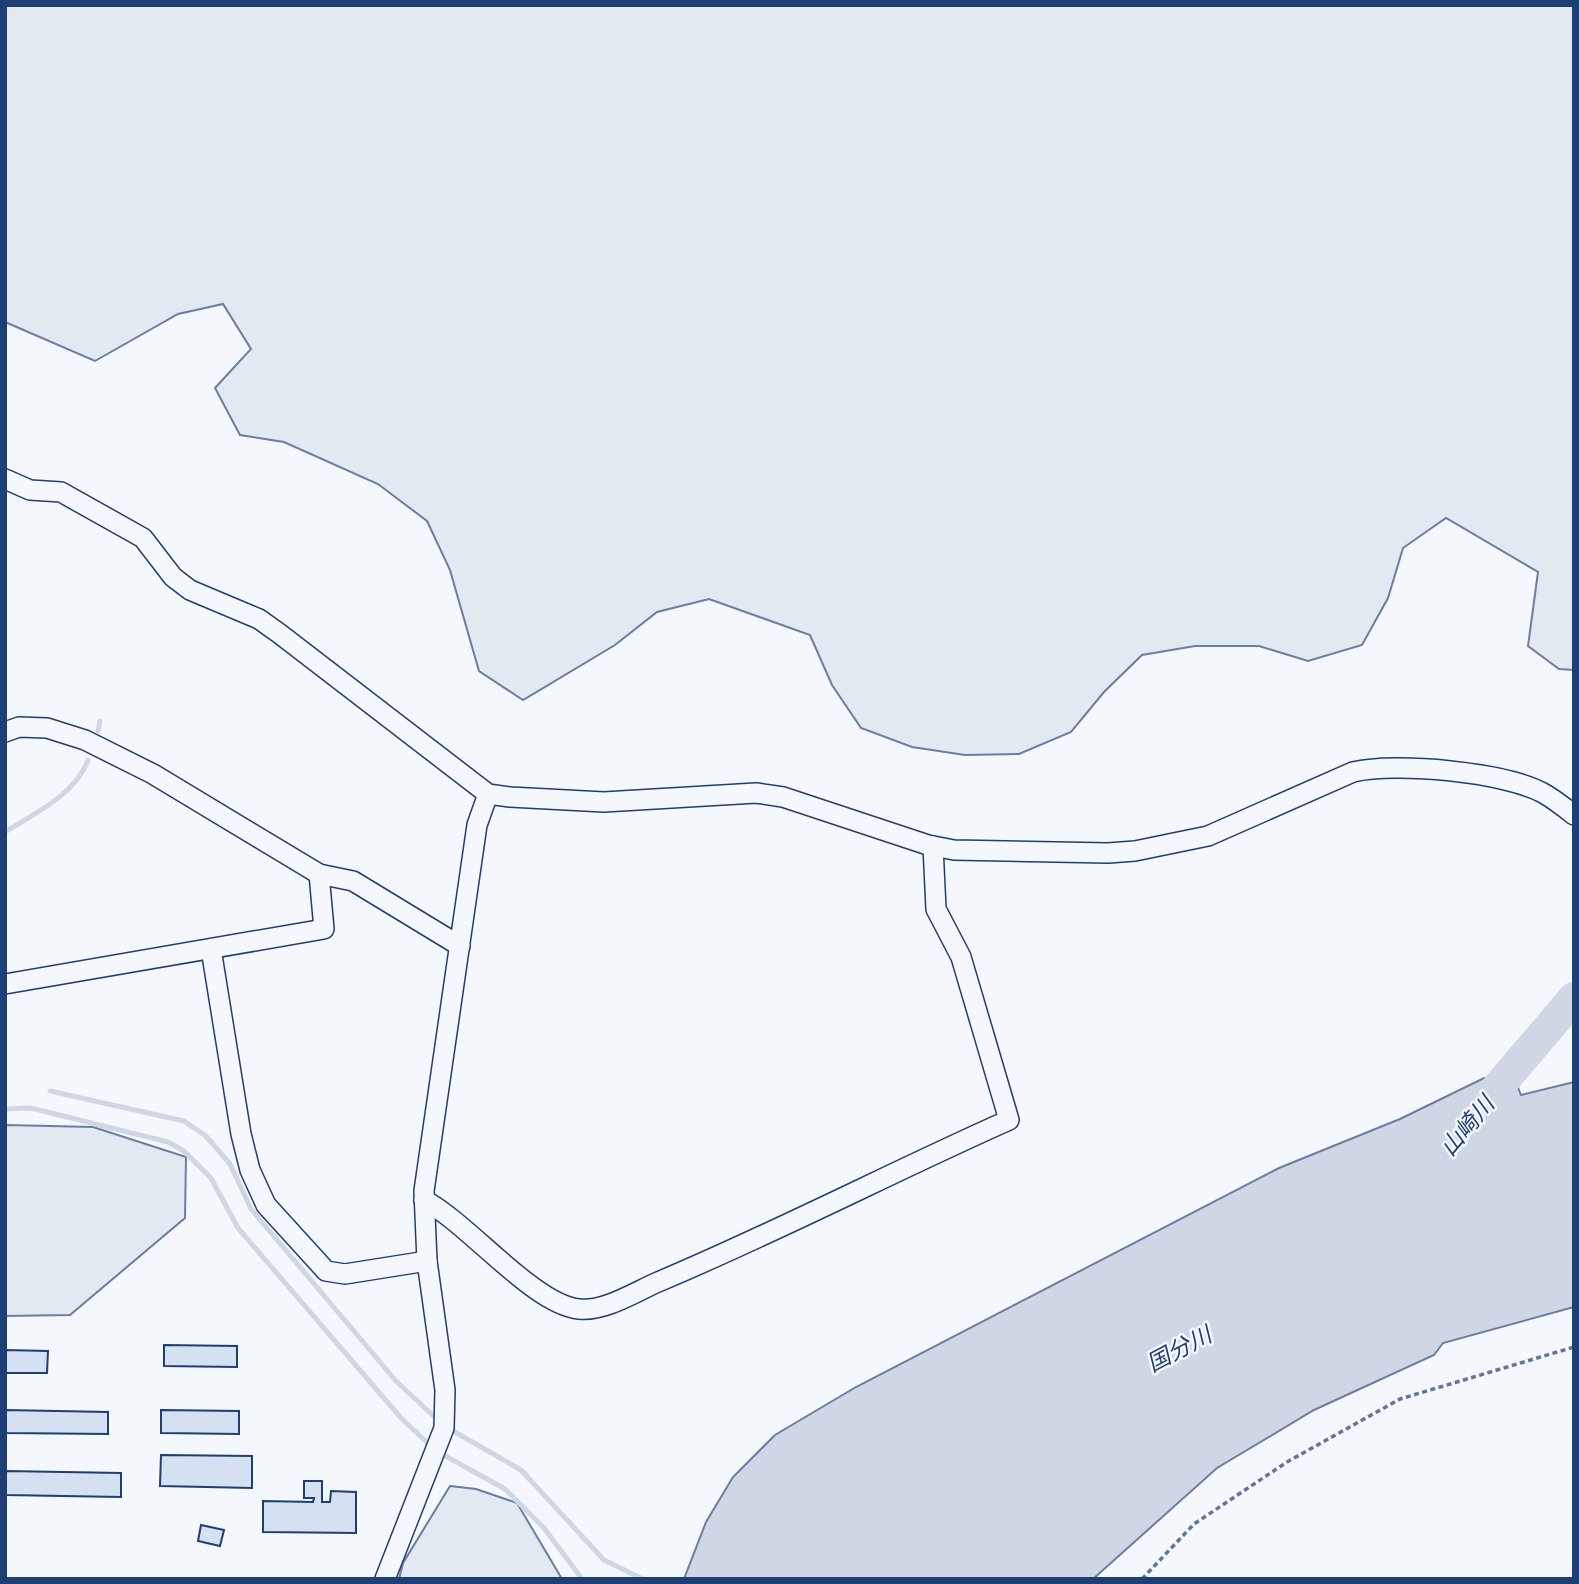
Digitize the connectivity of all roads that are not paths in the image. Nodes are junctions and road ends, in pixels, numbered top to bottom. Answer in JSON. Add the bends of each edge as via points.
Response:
{"nodes":[{"id":1,"x":5,"y":479,"type":"edge"},
{"id":2,"x":5,"y":732,"type":"edge"},
{"id":3,"x":488,"y":794,"type":"junction"},
{"id":4,"x":1574,"y":815,"type":"edge"},
{"id":5,"x":933,"y":846,"type":"junction"},
{"id":6,"x":319,"y":874,"type":"junction"},
{"id":7,"x":460,"y":946,"type":"junction"},
{"id":8,"x":211,"y":949,"type":"junction"},
{"id":9,"x":5,"y":984,"type":"edge"},
{"id":10,"x":424,"y":1200,"type":"junction"},
{"id":11,"x":427,"y":1261,"type":"junction"},
{"id":12,"x":385,"y":1579,"type":"edge"}],
"edges":[{"from":1,"to":3,"type":"street","via":[[30,490],[61,492],[143,538],[173,577],[190,590],[269,626]]},
{"from":2,"to":6,"type":"street","via":[[19,727],[47,729],[85,740],[153,774]]},
{"from":3,"to":5,"type":"street","via":[[604,802],[756,793],[783,797]]},
{"from":3,"to":7,"type":"street","via":[[477,825]]},
{"from":4,"to":5,"type":"street","via":[[1522,784],[1466,774],[1372,768],[1353,772],[1208,836],[1175,844],[1108,853],[976,852]]},
{"from":5,"to":10,"type":"street","via":[[936,909],[961,957],[1009,1120],[596,1308],[577,1310],[537,1289],[443,1210]]},
{"from":6,"to":7,"type":"street","via":[[353,881]]},
{"from":6,"to":8,"type":"street","via":[[324,929]]},
{"from":7,"to":10,"type":"street"},
{"from":8,"to":9,"type":"street"},
{"from":8,"to":11,"type":"street","via":[[241,1134],[266,1205],[326,1271],[345,1274]]},
{"from":10,"to":11,"type":"street"},
{"from":11,"to":12,"type":"street","via":[[443,1369],[441,1436]]}]}
